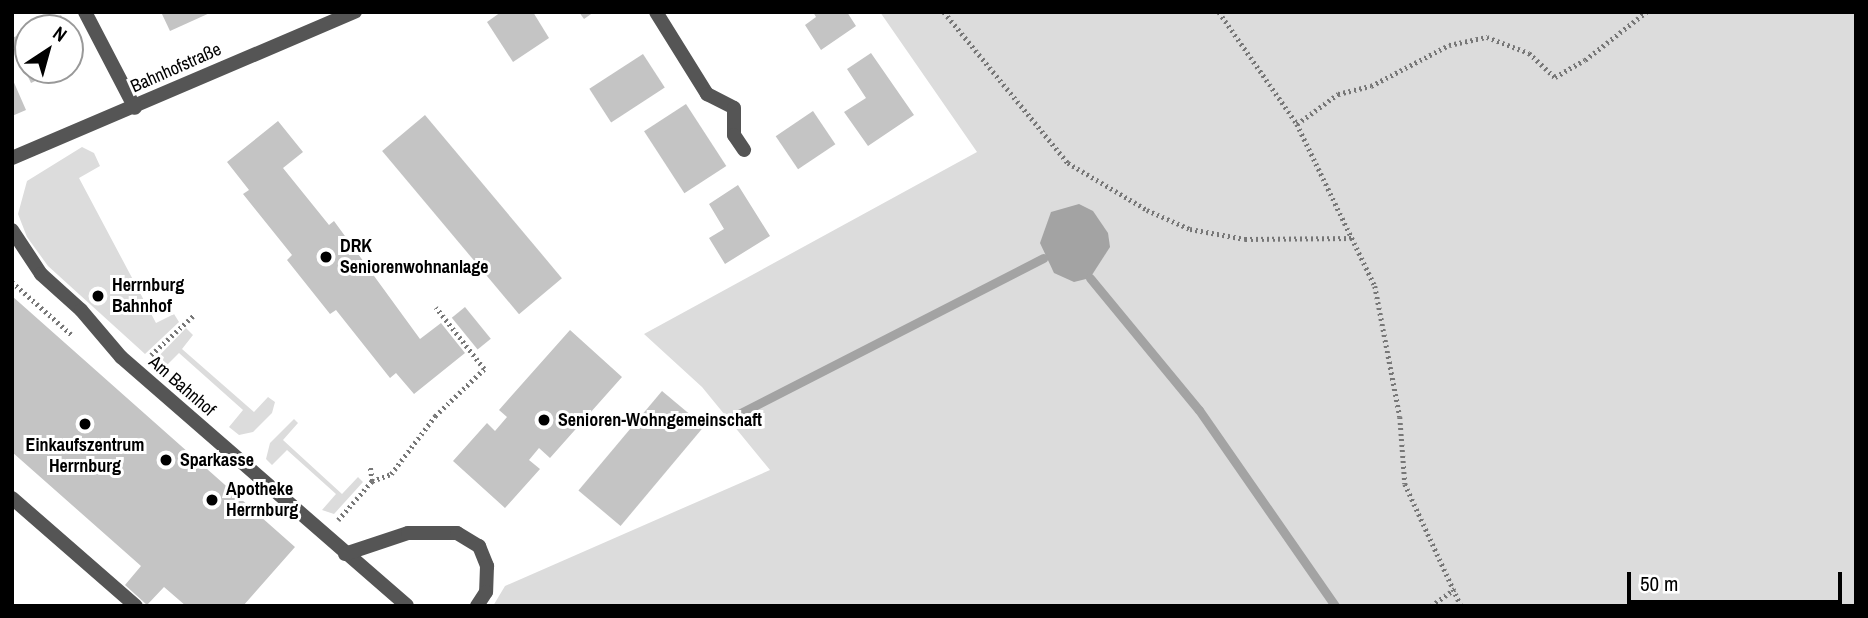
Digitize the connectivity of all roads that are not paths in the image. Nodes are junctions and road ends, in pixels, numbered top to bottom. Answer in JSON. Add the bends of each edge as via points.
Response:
{"nodes":[{"id":1,"x":85,"y":12,"type":"edge"},
{"id":2,"x":355,"y":12,"type":"edge"},
{"id":3,"x":656,"y":12,"type":"edge"},
{"id":4,"x":135,"y":108,"type":"junction"},
{"id":5,"x":744,"y":150,"type":"dead end"},
{"id":6,"x":12,"y":158,"type":"edge"},
{"id":7,"x":12,"y":230,"type":"edge"},
{"id":8,"x":12,"y":498,"type":"edge"},
{"id":9,"x":345,"y":554,"type":"junction"},
{"id":10,"x":136,"y":606,"type":"edge"},
{"id":11,"x":407,"y":606,"type":"edge"},
{"id":12,"x":477,"y":606,"type":"edge"}],
"edges":[{"from":1,"to":4,"type":"street"},
{"from":2,"to":4,"type":"street","name":"Bahnhofstraße"},
{"from":3,"to":5,"type":"street","via":[[707,94],[734,108],[734,135]]},
{"from":4,"to":6,"type":"street","name":"Bahnhofstraße"},
{"from":7,"to":9,"type":"street","name":"Am Bahnhof","via":[[41,274],[137,372]]},
{"from":8,"to":10,"type":"street"},
{"from":9,"to":11,"type":"street","name":"Am Bahnhof"},
{"from":9,"to":12,"type":"street","via":[[408,533],[457,533],[479,546],[487,566],[486,592]]}]}
